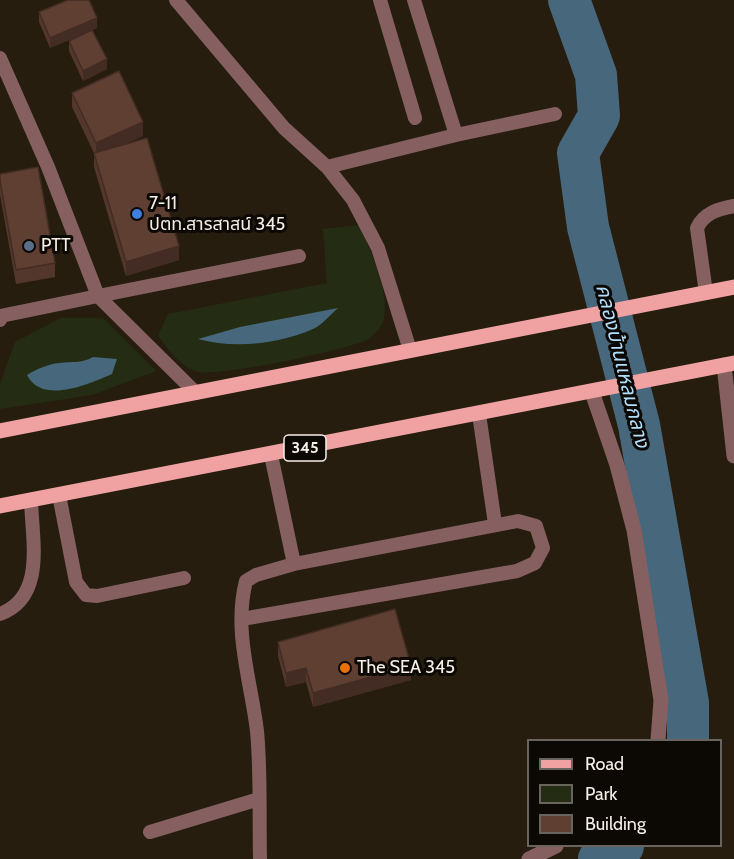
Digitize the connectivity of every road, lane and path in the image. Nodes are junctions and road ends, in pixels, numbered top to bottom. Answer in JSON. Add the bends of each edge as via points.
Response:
{"nodes":[{"id":1,"x":176,"y":0,"type":"edge"},
{"id":2,"x":380,"y":0,"type":"edge"},
{"id":3,"x":414,"y":0,"type":"edge"},
{"id":4,"x":1,"y":63,"type":"edge"},
{"id":5,"x":555,"y":114,"type":"dead end"},
{"id":6,"x":415,"y":117,"type":"dead end"},
{"id":7,"x":456,"y":135,"type":"junction"},
{"id":8,"x":48,"y":167,"type":"junction"},
{"id":9,"x":327,"y":167,"type":"junction"},
{"id":10,"x":29,"y":171,"type":"edge"},
{"id":11,"x":734,"y":206,"type":"edge"},
{"id":12,"x":299,"y":256,"type":"dead end"},
{"id":13,"x":734,"y":287,"type":"edge"},
{"id":14,"x":706,"y":293,"type":"junction"},
{"id":15,"x":98,"y":296,"type":"junction"},
{"id":16,"x":0,"y":316,"type":"edge"},
{"id":17,"x":410,"y":351,"type":"junction"},
{"id":18,"x":729,"y":364,"type":"edge"},
{"id":19,"x":592,"y":392,"type":"junction"},
{"id":20,"x":196,"y":393,"type":"junction"},
{"id":21,"x":479,"y":414,"type":"junction"},
{"id":22,"x":0,"y":431,"type":"edge"},
{"id":23,"x":272,"y":454,"type":"junction"},
{"id":24,"x":734,"y":456,"type":"edge"},
{"id":25,"x":59,"y":495,"type":"junction"},
{"id":26,"x":31,"y":500,"type":"junction"},
{"id":27,"x":0,"y":506,"type":"edge"},
{"id":28,"x":495,"y":524,"type":"junction"},
{"id":29,"x":294,"y":564,"type":"junction"},
{"id":30,"x":184,"y":578,"type":"dead end"},
{"id":31,"x":0,"y":614,"type":"edge"},
{"id":32,"x":242,"y":619,"type":"junction"},
{"id":33,"x":658,"y":739,"type":"edge"},
{"id":34,"x":259,"y":799,"type":"junction"},
{"id":35,"x":150,"y":832,"type":"dead end"},
{"id":36,"x":554,"y":847,"type":"edge"},
{"id":37,"x":260,"y":859,"type":"edge"},
{"id":38,"x":530,"y":859,"type":"edge"}],
"edges":[{"from":1,"to":9,"type":"lane","via":[[284,128]]},
{"from":2,"to":6,"type":"lane"},
{"from":3,"to":7,"type":"lane"},
{"from":4,"to":8,"type":"lane"},
{"from":5,"to":7,"type":"lane"},
{"from":7,"to":9,"type":"lane"},
{"from":8,"to":10,"type":"lane"},
{"from":8,"to":15,"type":"lane"},
{"from":9,"to":17,"type":"lane","via":[[353,200],[378,248]]},
{"from":11,"to":14,"type":"lane","via":[[719,208],[701,219],[697,228]]},
{"from":12,"to":15,"type":"lane"},
{"from":13,"to":14,"type":"main road"},
{"from":14,"to":17,"type":"main road"},
{"from":15,"to":16,"type":"lane"},
{"from":15,"to":20,"type":"lane"},
{"from":17,"to":20,"type":"main road"},
{"from":18,"to":19,"type":"main road","number":"345"},
{"from":18,"to":24,"type":"street"},
{"from":19,"to":21,"type":"main road","number":"345"},
{"from":19,"to":33,"type":"street","via":[[634,530],[661,700]]},
{"from":20,"to":22,"type":"main road"},
{"from":21,"to":23,"type":"main road","number":"345"},
{"from":21,"to":28,"type":"lane"},
{"from":23,"to":25,"type":"main road","number":"345"},
{"from":23,"to":29,"type":"lane"},
{"from":25,"to":26,"type":"main road","number":"345"},
{"from":25,"to":30,"type":"lane","via":[[76,582],[86,595]]},
{"from":26,"to":27,"type":"main road","number":"345"},
{"from":26,"to":31,"type":"lane","via":[[33,570],[28,592],[18,606]]},
{"from":28,"to":29,"type":"lane"},
{"from":28,"to":32,"type":"lane","via":[[519,521],[536,526],[543,548],[535,563],[517,571]]},
{"from":29,"to":32,"type":"lane","via":[[256,574],[246,581]]},
{"from":32,"to":34,"type":"lane","via":[[257,730]]},
{"from":34,"to":35,"type":"lane"},
{"from":34,"to":37,"type":"lane"},
{"from":36,"to":38,"type":"street"}]}
